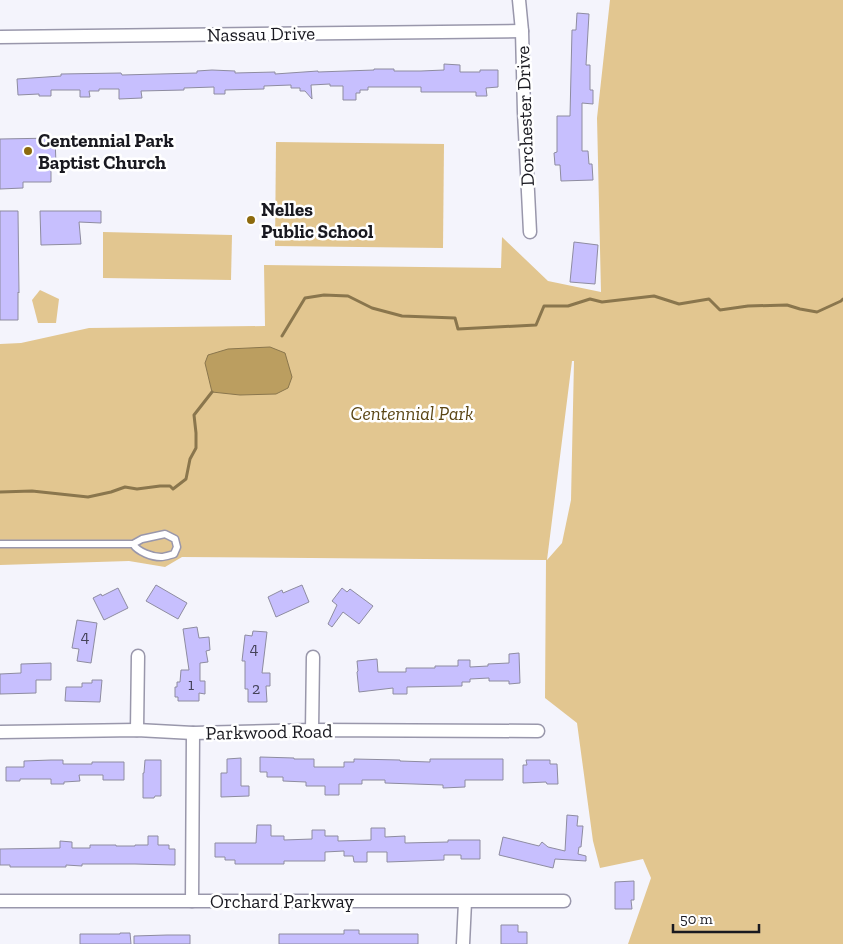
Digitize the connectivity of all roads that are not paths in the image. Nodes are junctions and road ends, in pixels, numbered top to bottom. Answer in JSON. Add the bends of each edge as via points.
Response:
{"nodes":[{"id":1,"x":519,"y":0,"type":"edge"},
{"id":2,"x":522,"y":31,"type":"junction"},
{"id":3,"x":0,"y":37,"type":"edge"},
{"id":4,"x":530,"y":232,"type":"dead end"},
{"id":5,"x":0,"y":544,"type":"edge"},
{"id":6,"x":133,"y":544,"type":"junction"},
{"id":7,"x":138,"y":656,"type":"dead end"},
{"id":8,"x":312,"y":657,"type":"dead end"},
{"id":9,"x":138,"y":730,"type":"junction"},
{"id":10,"x":312,"y":730,"type":"junction"},
{"id":11,"x":538,"y":731,"type":"dead end"},
{"id":12,"x":0,"y":732,"type":"edge"},
{"id":13,"x":193,"y":733,"type":"junction"},
{"id":14,"x":192,"y":901,"type":"junction"},
{"id":15,"x":564,"y":901,"type":"dead end"},
{"id":16,"x":0,"y":902,"type":"edge"},
{"id":17,"x":465,"y":902,"type":"junction"},
{"id":18,"x":462,"y":944,"type":"edge"}],
"edges":[{"from":1,"to":2,"type":"street","name":"Dorchester Drive"},
{"from":2,"to":3,"type":"street","name":"Nassau Drive"},
{"from":2,"to":4,"type":"street","name":"Dorchester Drive"},
{"from":5,"to":6,"type":"lane"},
{"from":6,"to":6,"type":"lane","via":[[137,550],[162,557],[174,554],[177,547],[175,539],[164,534]]},
{"from":7,"to":9,"type":"street"},
{"from":8,"to":10,"type":"street"},
{"from":9,"to":12,"type":"street","name":"Parkwood Road"},
{"from":9,"to":13,"type":"street","name":"Parkwood Road"},
{"from":10,"to":11,"type":"street","name":"Parkwood Road"},
{"from":10,"to":13,"type":"street","name":"Parkwood Road"},
{"from":13,"to":14,"type":"street"},
{"from":14,"to":16,"type":"street","name":"Orchard Parkway"},
{"from":14,"to":17,"type":"street","name":"Orchard Parkway"},
{"from":15,"to":17,"type":"street","name":"Orchard Parkway"},
{"from":17,"to":18,"type":"street"}]}
